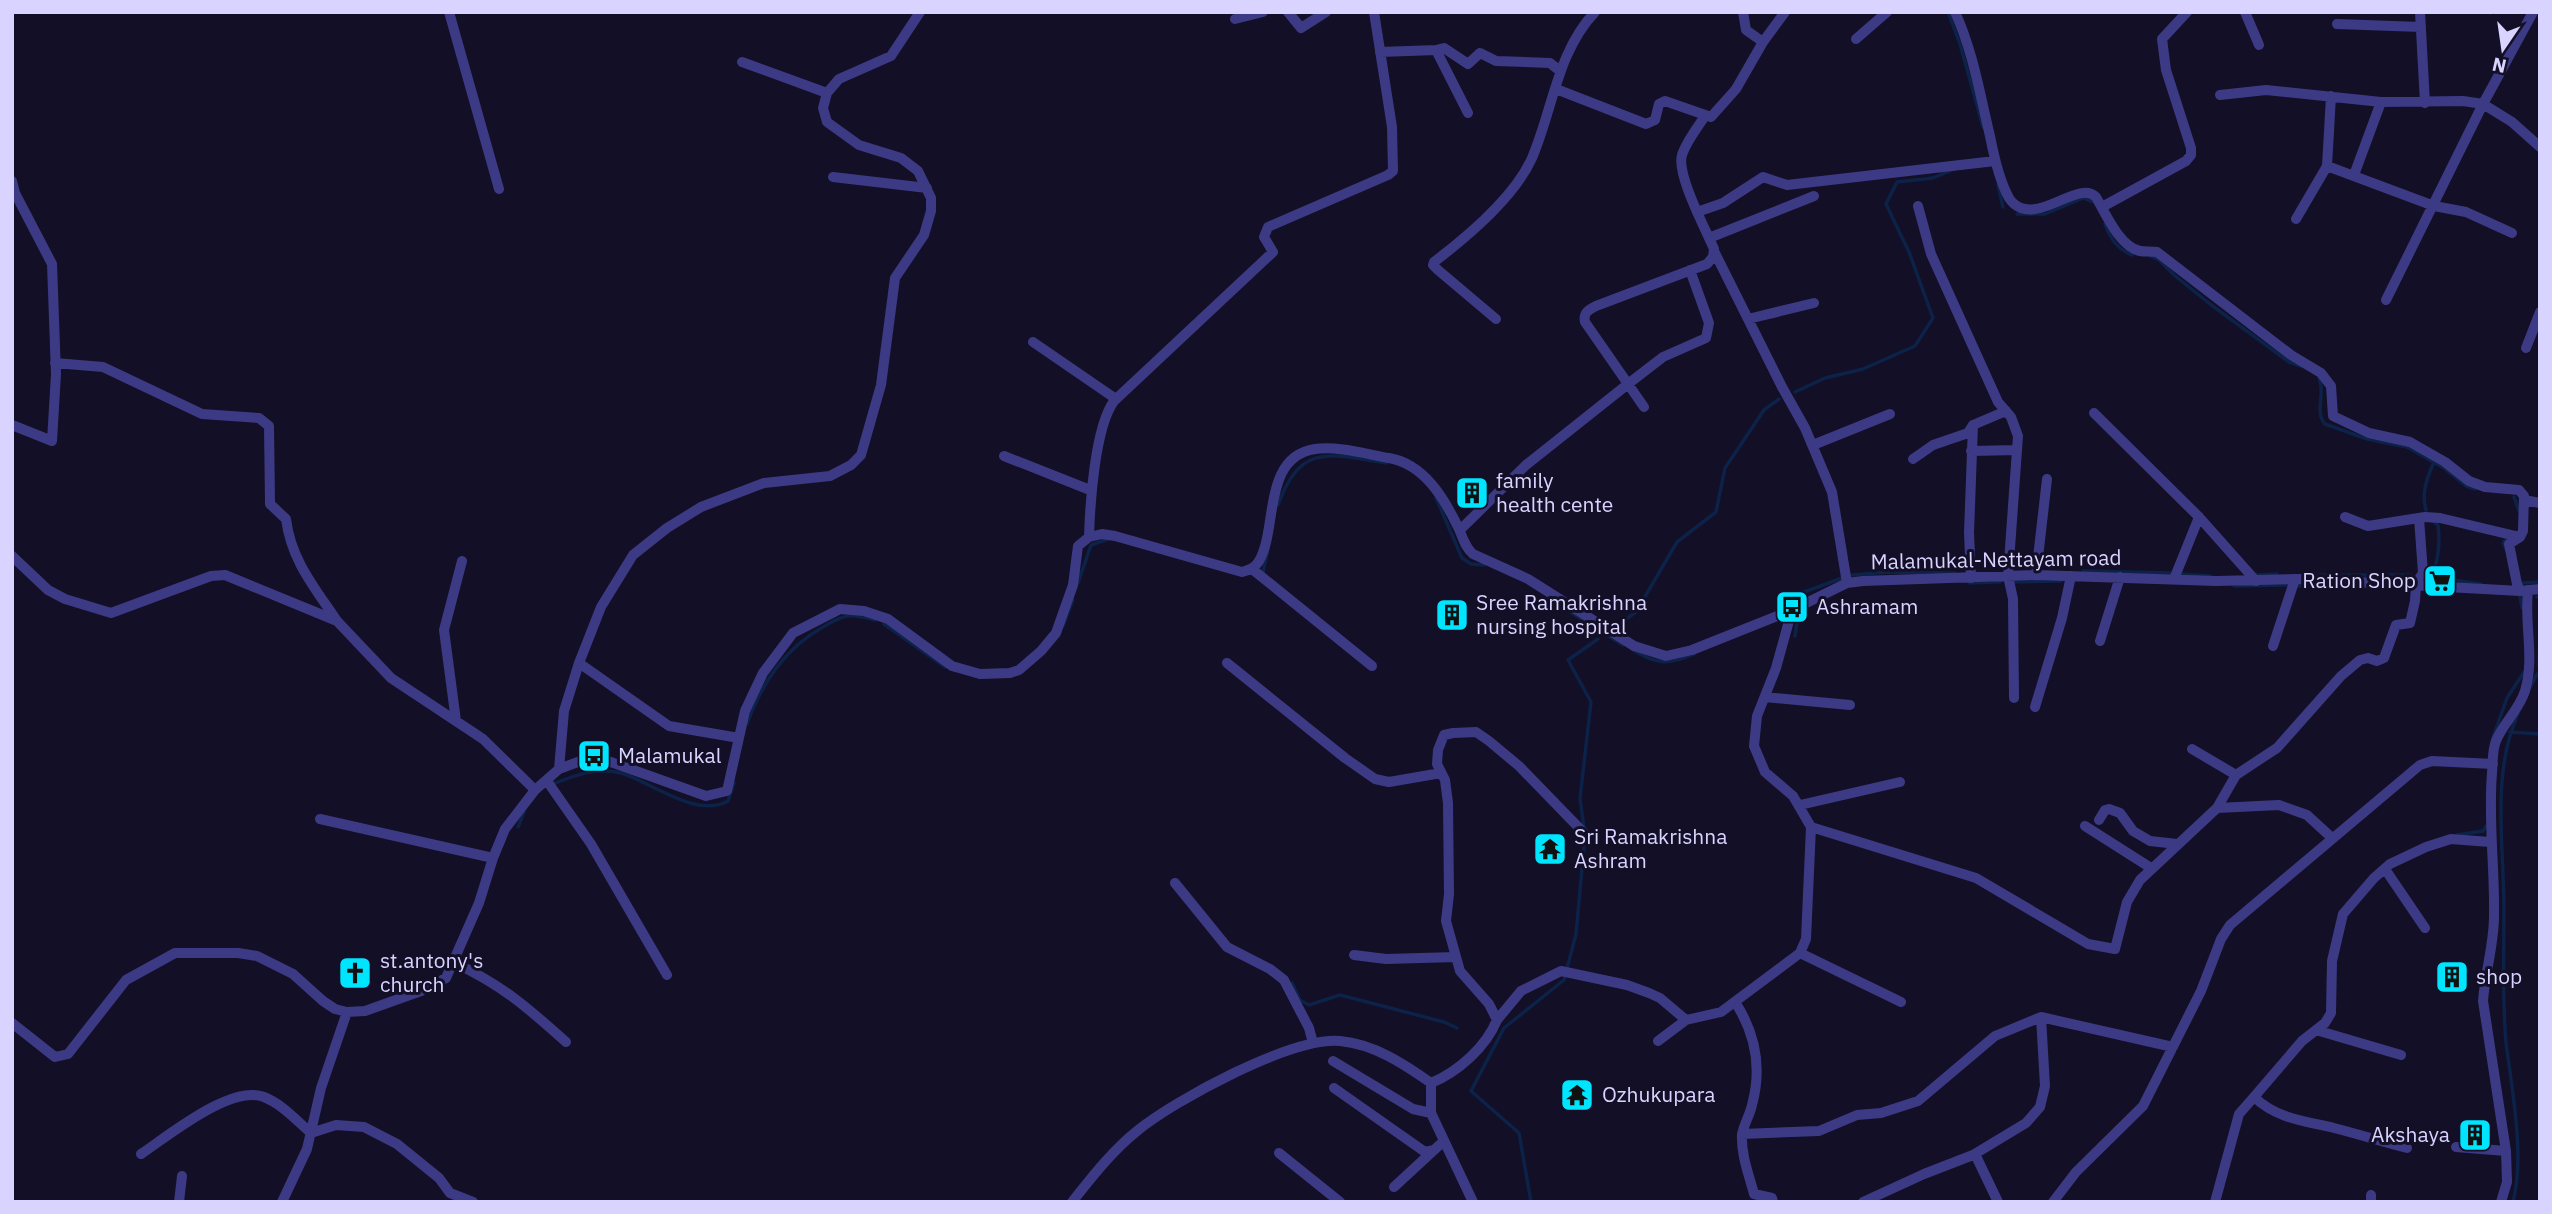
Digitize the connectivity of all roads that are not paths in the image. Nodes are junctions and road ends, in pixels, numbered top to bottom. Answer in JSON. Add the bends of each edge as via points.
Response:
{"nodes":[{"id":1,"x":449,"y":12,"type":"edge"},
{"id":2,"x":919,"y":12,"type":"edge"},
{"id":3,"x":1264,"y":12,"type":"edge"},
{"id":4,"x":1288,"y":12,"type":"edge"},
{"id":5,"x":1326,"y":12,"type":"edge"},
{"id":6,"x":1374,"y":12,"type":"edge"},
{"id":7,"x":1595,"y":12,"type":"edge"},
{"id":8,"x":1743,"y":12,"type":"edge"},
{"id":9,"x":1785,"y":12,"type":"edge"},
{"id":10,"x":1888,"y":12,"type":"edge"},
{"id":11,"x":1955,"y":12,"type":"edge"},
{"id":12,"x":2187,"y":12,"type":"edge"},
{"id":13,"x":2245,"y":12,"type":"edge"},
{"id":14,"x":2420,"y":12,"type":"edge"},
{"id":15,"x":2533,"y":12,"type":"edge"},
{"id":16,"x":1235,"y":19,"type":"dead end"},
{"id":17,"x":2337,"y":24,"type":"dead end"},
{"id":18,"x":2421,"y":27,"type":"junction"},
{"id":19,"x":1856,"y":40,"type":"dead end"},
{"id":20,"x":1763,"y":42,"type":"junction"},
{"id":21,"x":2259,"y":45,"type":"dead end"},
{"id":22,"x":1436,"y":50,"type":"junction"},
{"id":23,"x":1380,"y":52,"type":"junction"},
{"id":24,"x":742,"y":62,"type":"dead end"},
{"id":25,"x":1560,"y":71,"type":"junction"},
{"id":26,"x":1556,"y":89,"type":"junction"},
{"id":27,"x":827,"y":93,"type":"junction"},
{"id":28,"x":2220,"y":95,"type":"dead end"},
{"id":29,"x":2331,"y":96,"type":"junction"},
{"id":30,"x":2381,"y":102,"type":"junction"},
{"id":31,"x":2426,"y":103,"type":"junction"},
{"id":32,"x":2483,"y":104,"type":"junction"},
{"id":33,"x":1468,"y":113,"type":"dead end"},
{"id":34,"x":1705,"y":116,"type":"junction"},
{"id":35,"x":2540,"y":147,"type":"edge"},
{"id":36,"x":1992,"y":161,"type":"junction"},
{"id":37,"x":2327,"y":166,"type":"junction"},
{"id":38,"x":2354,"y":175,"type":"junction"},
{"id":39,"x":833,"y":177,"type":"dead end"},
{"id":40,"x":12,"y":181,"type":"edge"},
{"id":41,"x":927,"y":188,"type":"junction"},
{"id":42,"x":499,"y":189,"type":"dead end"},
{"id":43,"x":1814,"y":196,"type":"dead end"},
{"id":44,"x":1918,"y":206,"type":"dead end"},
{"id":45,"x":2434,"y":206,"type":"junction"},
{"id":46,"x":2102,"y":207,"type":"junction"},
{"id":47,"x":1697,"y":212,"type":"junction"},
{"id":48,"x":2296,"y":219,"type":"dead end"},
{"id":49,"x":2512,"y":233,"type":"dead end"},
{"id":50,"x":1709,"y":238,"type":"junction"},
{"id":51,"x":1714,"y":253,"type":"junction"},
{"id":52,"x":1690,"y":270,"type":"junction"},
{"id":53,"x":2386,"y":300,"type":"dead end"},
{"id":54,"x":1814,"y":303,"type":"dead end"},
{"id":55,"x":2540,"y":312,"type":"edge"},
{"id":56,"x":1496,"y":319,"type":"dead end"},
{"id":57,"x":1748,"y":319,"type":"junction"},
{"id":58,"x":1033,"y":342,"type":"dead end"},
{"id":59,"x":2526,"y":348,"type":"dead end"},
{"id":60,"x":55,"y":363,"type":"junction"},
{"id":61,"x":1628,"y":384,"type":"junction"},
{"id":62,"x":1116,"y":399,"type":"junction"},
{"id":63,"x":1644,"y":407,"type":"dead end"},
{"id":64,"x":2006,"y":411,"type":"junction"},
{"id":65,"x":2094,"y":413,"type":"dead end"},
{"id":66,"x":1891,"y":414,"type":"dead end"},
{"id":67,"x":12,"y":425,"type":"edge"},
{"id":68,"x":1973,"y":425,"type":"junction"},
{"id":69,"x":1813,"y":445,"type":"junction"},
{"id":70,"x":2017,"y":450,"type":"junction"},
{"id":71,"x":1971,"y":451,"type":"junction"},
{"id":72,"x":1004,"y":456,"type":"dead end"},
{"id":73,"x":1913,"y":459,"type":"dead end"},
{"id":74,"x":2047,"y":479,"type":"dead end"},
{"id":75,"x":1090,"y":490,"type":"junction"},
{"id":76,"x":2524,"y":500,"type":"junction"},
{"id":77,"x":2540,"y":503,"type":"edge"},
{"id":78,"x":2199,"y":517,"type":"junction"},
{"id":79,"x":2345,"y":517,"type":"dead end"},
{"id":80,"x":2419,"y":518,"type":"junction"},
{"id":81,"x":1460,"y":530,"type":"junction"},
{"id":82,"x":1089,"y":537,"type":"junction"},
{"id":83,"x":2520,"y":537,"type":"junction"},
{"id":84,"x":12,"y":555,"type":"edge"},
{"id":85,"x":461,"y":561,"type":"dead end"},
{"id":86,"x":1252,"y":569,"type":"junction"},
{"id":87,"x":2036,"y":575,"type":"junction"},
{"id":88,"x":2008,"y":576,"type":"junction"},
{"id":89,"x":2071,"y":576,"type":"junction"},
{"id":90,"x":2120,"y":577,"type":"junction"},
{"id":91,"x":1971,"y":578,"type":"junction"},
{"id":92,"x":2174,"y":579,"type":"junction"},
{"id":93,"x":2295,"y":579,"type":"junction"},
{"id":94,"x":2256,"y":581,"type":"junction"},
{"id":95,"x":1847,"y":583,"type":"junction"},
{"id":96,"x":2416,"y":583,"type":"junction"},
{"id":97,"x":2540,"y":589,"type":"edge"},
{"id":98,"x":2524,"y":590,"type":"junction"},
{"id":99,"x":1792,"y":610,"type":"junction"},
{"id":100,"x":337,"y":621,"type":"junction"},
{"id":101,"x":2100,"y":641,"type":"dead end"},
{"id":102,"x":2273,"y":646,"type":"dead end"},
{"id":103,"x":579,"y":663,"type":"junction"},
{"id":104,"x":1227,"y":663,"type":"dead end"},
{"id":105,"x":1372,"y":666,"type":"dead end"},
{"id":106,"x":2535,"y":668,"type":"edge"},
{"id":107,"x":1765,"y":697,"type":"junction"},
{"id":108,"x":2014,"y":698,"type":"dead end"},
{"id":109,"x":1850,"y":705,"type":"dead end"},
{"id":110,"x":2035,"y":707,"type":"dead end"},
{"id":111,"x":456,"y":721,"type":"junction"},
{"id":112,"x":739,"y":738,"type":"junction"},
{"id":113,"x":2192,"y":749,"type":"dead end"},
{"id":114,"x":2493,"y":764,"type":"junction"},
{"id":115,"x":559,"y":769,"type":"junction"},
{"id":116,"x":1441,"y":773,"type":"junction"},
{"id":117,"x":2236,"y":775,"type":"junction"},
{"id":118,"x":547,"y":781,"type":"junction"},
{"id":119,"x":1900,"y":782,"type":"dead end"},
{"id":120,"x":535,"y":790,"type":"junction"},
{"id":121,"x":1800,"y":805,"type":"junction"},
{"id":122,"x":2217,"y":808,"type":"junction"},
{"id":123,"x":320,"y":819,"type":"dead end"},
{"id":124,"x":2099,"y":820,"type":"dead end"},
{"id":125,"x":1811,"y":827,"type":"junction"},
{"id":126,"x":2085,"y":827,"type":"dead end"},
{"id":127,"x":1585,"y":835,"type":"dead end"},
{"id":128,"x":2332,"y":838,"type":"junction"},
{"id":129,"x":2490,"y":842,"type":"junction"},
{"id":130,"x":2177,"y":844,"type":"junction"},
{"id":131,"x":493,"y":858,"type":"junction"},
{"id":132,"x":2151,"y":868,"type":"junction"},
{"id":133,"x":2385,"y":869,"type":"junction"},
{"id":134,"x":1175,"y":883,"type":"dead end"},
{"id":135,"x":2426,"y":928,"type":"dead end"},
{"id":136,"x":1800,"y":953,"type":"junction"},
{"id":137,"x":1354,"y":955,"type":"dead end"},
{"id":138,"x":1456,"y":957,"type":"junction"},
{"id":139,"x":453,"y":962,"type":"junction"},
{"id":140,"x":667,"y":975,"type":"dead end"},
{"id":141,"x":1735,"y":1002,"type":"junction"},
{"id":142,"x":1901,"y":1002,"type":"dead end"},
{"id":143,"x":347,"y":1012,"type":"junction"},
{"id":144,"x":2041,"y":1017,"type":"junction"},
{"id":145,"x":1497,"y":1020,"type":"junction"},
{"id":146,"x":1686,"y":1020,"type":"junction"},
{"id":147,"x":12,"y":1023,"type":"edge"},
{"id":148,"x":2316,"y":1030,"type":"junction"},
{"id":149,"x":1658,"y":1041,"type":"dead end"},
{"id":150,"x":566,"y":1042,"type":"dead end"},
{"id":151,"x":1313,"y":1042,"type":"junction"},
{"id":152,"x":2173,"y":1047,"type":"junction"},
{"id":153,"x":2401,"y":1055,"type":"dead end"},
{"id":154,"x":1334,"y":1061,"type":"dead end"},
{"id":155,"x":1431,"y":1083,"type":"junction"},
{"id":156,"x":1334,"y":1088,"type":"dead end"},
{"id":157,"x":2254,"y":1097,"type":"junction"},
{"id":158,"x":1431,"y":1113,"type":"junction"},
{"id":159,"x":311,"y":1133,"type":"junction"},
{"id":160,"x":1742,"y":1134,"type":"junction"},
{"id":161,"x":1444,"y":1141,"type":"junction"},
{"id":162,"x":2456,"y":1147,"type":"dead end"},
{"id":163,"x":2407,"y":1148,"type":"dead end"},
{"id":164,"x":1434,"y":1150,"type":"junction"},
{"id":165,"x":2506,"y":1151,"type":"junction"},
{"id":166,"x":1279,"y":1153,"type":"dead end"},
{"id":167,"x":141,"y":1154,"type":"dead end"},
{"id":168,"x":1975,"y":1154,"type":"junction"},
{"id":169,"x":182,"y":1176,"type":"dead end"},
{"id":170,"x":1394,"y":1187,"type":"dead end"},
{"id":171,"x":179,"y":1202,"type":"edge"},
{"id":172,"x":282,"y":1202,"type":"edge"},
{"id":173,"x":473,"y":1202,"type":"edge"},
{"id":174,"x":1072,"y":1202,"type":"edge"},
{"id":175,"x":1340,"y":1202,"type":"edge"},
{"id":176,"x":1473,"y":1202,"type":"edge"},
{"id":177,"x":1773,"y":1202,"type":"edge"},
{"id":178,"x":1863,"y":1202,"type":"edge"},
{"id":179,"x":1998,"y":1202,"type":"edge"},
{"id":180,"x":2053,"y":1202,"type":"edge"},
{"id":181,"x":2215,"y":1202,"type":"edge"},
{"id":182,"x":2501,"y":1202,"type":"edge"}],
"edges":[{"from":1,"to":42,"type":"street"},
{"from":2,"to":27,"type":"street","via":[[891,57],[839,79]]},
{"from":3,"to":16,"type":"street"},
{"from":4,"to":5,"type":"street","via":[[1301,28]]},
{"from":6,"to":23,"type":"street"},
{"from":7,"to":25,"type":"street"},
{"from":8,"to":20,"type":"street","via":[[1746,30]]},
{"from":9,"to":20,"type":"street"},
{"from":10,"to":19,"type":"street"},
{"from":11,"to":36,"type":"street","via":[[1969,47]]},
{"from":12,"to":46,"type":"street","via":[[2162,39],[2166,71],[2191,155],[2186,162]]},
{"from":13,"to":21,"type":"street"},
{"from":14,"to":18,"type":"street"},
{"from":15,"to":32,"type":"street"},
{"from":17,"to":18,"type":"street"},
{"from":18,"to":31,"type":"street"},
{"from":20,"to":34,"type":"street","via":[[1736,89],[1716,114]]},
{"from":22,"to":23,"type":"street"},
{"from":22,"to":25,"type":"street","via":[[1444,48],[1468,64],[1479,53],[1496,61],[1550,63]]},
{"from":22,"to":33,"type":"street"},
{"from":23,"to":62,"type":"street","via":[[1392,127],[1391,173],[1268,227],[1264,237],[1273,252]]},
{"from":24,"to":27,"type":"street"},
{"from":25,"to":26,"type":"street"},
{"from":26,"to":34,"type":"street","via":[[1646,124],[1655,120],[1659,104],[1665,101]]},
{"from":26,"to":56,"type":"street","via":[[1531,159],[1516,182],[1473,231],[1433,265]]},
{"from":27,"to":41,"type":"street","via":[[823,108],[827,122],[859,145],[901,158],[918,171]]},
{"from":28,"to":29,"type":"street","via":[[2266,90]]},
{"from":29,"to":30,"type":"street"},
{"from":29,"to":37,"type":"street"},
{"from":30,"to":31,"type":"street"},
{"from":30,"to":38,"type":"street"},
{"from":31,"to":32,"type":"street"},
{"from":32,"to":35,"type":"street"},
{"from":32,"to":45,"type":"street"},
{"from":34,"to":47,"type":"street","via":[[1680,162]]},
{"from":36,"to":46,"type":"street","via":[[2017,206],[2028,210],[2050,206],[2087,192],[2095,195]]},
{"from":36,"to":47,"type":"street","via":[[1787,185],[1763,177],[1723,203]]},
{"from":37,"to":38,"type":"street"},
{"from":37,"to":48,"type":"street"},
{"from":38,"to":45,"type":"street"},
{"from":39,"to":41,"type":"street"},
{"from":40,"to":60,"type":"street","via":[[52,264]]},
{"from":41,"to":103,"type":"street","via":[[931,211],[924,235],[895,278],[881,385],[861,455],[830,476],[764,482],[701,507],[667,528],[633,555],[601,607]]},
{"from":43,"to":50,"type":"street"},
{"from":44,"to":64,"type":"street","via":[[1931,254]]},
{"from":45,"to":49,"type":"street","via":[[2466,212]]},
{"from":45,"to":53,"type":"street"},
{"from":46,"to":76,"type":"street","via":[[2125,241],[2139,251],[2157,252],[2321,373],[2331,387],[2333,416],[2369,433],[2410,442],[2469,481],[2519,490]]},
{"from":47,"to":50,"type":"street"},
{"from":50,"to":51,"type":"street"},
{"from":51,"to":52,"type":"street","via":[[1707,264]]},
{"from":51,"to":57,"type":"street"},
{"from":52,"to":61,"type":"street","via":[[1709,323],[1706,338],[1663,357]]},
{"from":52,"to":61,"type":"street","via":[[1585,313],[1585,322]]},
{"from":54,"to":57,"type":"street"},
{"from":55,"to":59,"type":"street"},
{"from":57,"to":69,"type":"street"},
{"from":58,"to":62,"type":"street"},
{"from":60,"to":67,"type":"street","via":[[52,441]]},
{"from":60,"to":100,"type":"street","via":[[103,367],[202,414],[266,422],[270,504],[286,519],[295,558]]},
{"from":61,"to":63,"type":"street"},
{"from":61,"to":81,"type":"street","via":[[1526,465]]},
{"from":62,"to":75,"type":"street","via":[[1107,413]]},
{"from":64,"to":68,"type":"street"},
{"from":64,"to":70,"type":"street","via":[[2018,436]]},
{"from":65,"to":78,"type":"street"},
{"from":66,"to":69,"type":"street"},
{"from":68,"to":71,"type":"street"},
{"from":68,"to":73,"type":"street","via":[[1968,433],[1933,445]]},
{"from":69,"to":95,"type":"street","via":[[1832,492]]},
{"from":70,"to":71,"type":"street"},
{"from":70,"to":88,"type":"street"},
{"from":71,"to":91,"type":"street"},
{"from":72,"to":75,"type":"street"},
{"from":74,"to":87,"type":"street"},
{"from":75,"to":82,"type":"street"},
{"from":76,"to":77,"type":"street"},
{"from":76,"to":83,"type":"street"},
{"from":78,"to":92,"type":"street"},
{"from":78,"to":94,"type":"street"},
{"from":79,"to":80,"type":"street","via":[[2368,526]]},
{"from":80,"to":83,"type":"street","via":[[2448,519]]},
{"from":80,"to":96,"type":"street","via":[[2423,573]]},
{"from":81,"to":86,"type":"street","name":"Malamukal-Nettayam road","via":[[1431,481],[1411,466],[1393,458],[1329,448],[1312,450],[1300,453],[1286,466],[1272,502],[1260,561]]},
{"from":81,"to":99,"type":"street","name":"Malamukal-Nettayam road","via":[[1473,554],[1528,579],[1650,653],[1679,654]]},
{"from":82,"to":86,"type":"street","via":[[1115,536],[1242,572]]},
{"from":82,"to":112,"type":"street","via":[[1078,546],[1073,584],[1056,633],[1019,670],[980,674],[952,666],[888,619],[840,609],[793,633],[763,673],[745,711]]},
{"from":83,"to":98,"type":"street","via":[[2510,544],[2517,584]]},
{"from":84,"to":100,"type":"street","via":[[48,590],[111,613],[225,575]]},
{"from":85,"to":111,"type":"street","via":[[444,630]]},
{"from":86,"to":105,"type":"street"},
{"from":87,"to":88,"type":"street","name":"Malamukal-Nettayam road"},
{"from":87,"to":89,"type":"street","name":"Malamukal-Nettayam road"},
{"from":88,"to":91,"type":"street","name":"Malamukal-Nettayam road"},
{"from":88,"to":108,"type":"street","via":[[2013,599]]},
{"from":89,"to":90,"type":"street","name":"Malamukal-Nettayam road"},
{"from":89,"to":110,"type":"street"},
{"from":90,"to":92,"type":"street","name":"Malamukal-Nettayam road"},
{"from":90,"to":101,"type":"street"},
{"from":91,"to":95,"type":"street","name":"Malamukal-Nettayam road"},
{"from":92,"to":94,"type":"street","name":"Malamukal-Nettayam road"},
{"from":93,"to":94,"type":"street","name":"Malamukal-Nettayam road"},
{"from":93,"to":96,"type":"street","name":"Malamukal-Nettayam road"},
{"from":93,"to":102,"type":"street"},
{"from":95,"to":99,"type":"street","name":"Malamukal-Nettayam road"},
{"from":96,"to":98,"type":"street","name":"Malamukal-Nettayam road"},
{"from":96,"to":117,"type":"street","via":[[2410,623],[2396,625],[2384,658],[2360,660],[2277,748]]},
{"from":97,"to":98,"type":"street","name":"Malamukal-Nettayam road"},
{"from":98,"to":106,"type":"street"},
{"from":99,"to":107,"type":"street"},
{"from":100,"to":111,"type":"street","via":[[391,678]]},
{"from":103,"to":112,"type":"street","via":[[668,726]]},
{"from":103,"to":115,"type":"street","via":[[564,711]]},
{"from":104,"to":116,"type":"street","via":[[1375,779],[1389,782]]},
{"from":106,"to":114,"type":"street","via":[[2496,741]]},
{"from":107,"to":109,"type":"street"},
{"from":107,"to":121,"type":"street","via":[[1754,746],[1765,772]]},
{"from":111,"to":120,"type":"street","via":[[483,739]]},
{"from":112,"to":115,"type":"street","via":[[727,791],[706,796],[594,756]]},
{"from":113,"to":117,"type":"street"},
{"from":114,"to":128,"type":"street","via":[[2432,761],[2420,765]]},
{"from":114,"to":129,"type":"street"},
{"from":115,"to":118,"type":"street"},
{"from":116,"to":127,"type":"street","via":[[1438,750],[1444,735],[1476,733],[1519,766]]},
{"from":116,"to":138,"type":"street","via":[[1448,803],[1446,921]]},
{"from":117,"to":122,"type":"street"},
{"from":118,"to":120,"type":"street"},
{"from":118,"to":140,"type":"street","via":[[591,844]]},
{"from":119,"to":121,"type":"street"},
{"from":120,"to":131,"type":"street","via":[[505,830]]},
{"from":121,"to":125,"type":"street"},
{"from":122,"to":128,"type":"street","via":[[2279,805],[2307,815]]},
{"from":122,"to":130,"type":"street"},
{"from":123,"to":131,"type":"street"},
{"from":124,"to":130,"type":"street","via":[[2109,809],[2120,813],[2133,831],[2150,841]]},
{"from":125,"to":132,"type":"street","via":[[1976,878],[2088,944],[2116,949],[2127,902]]},
{"from":125,"to":136,"type":"street","via":[[1806,939]]},
{"from":126,"to":132,"type":"street"},
{"from":128,"to":152,"type":"street","via":[[2230,926]]},
{"from":129,"to":133,"type":"street","via":[[2451,839]]},
{"from":129,"to":165,"type":"street","via":[[2494,916],[2483,1001]]},
{"from":130,"to":132,"type":"street"},
{"from":131,"to":139,"type":"street"},
{"from":133,"to":135,"type":"street"},
{"from":133,"to":148,"type":"street","via":[[2343,914],[2332,961],[2331,1013]]},
{"from":134,"to":151,"type":"street","via":[[1227,947],[1284,980]]},
{"from":136,"to":141,"type":"street"},
{"from":136,"to":142,"type":"street"},
{"from":137,"to":138,"type":"street"},
{"from":138,"to":145,"type":"street","via":[[1460,971]]},
{"from":139,"to":143,"type":"street","via":[[446,978],[421,991],[365,1011]]},
{"from":139,"to":150,"type":"street","via":[[515,996]]},
{"from":141,"to":146,"type":"street","via":[[1721,1012]]},
{"from":141,"to":160,"type":"street","via":[[1757,1053],[1757,1087]]},
{"from":143,"to":147,"type":"street","via":[[323,1001],[293,974],[257,957],[175,953],[126,980],[68,1054],[55,1057]]},
{"from":143,"to":159,"type":"street"},
{"from":144,"to":152,"type":"street"},
{"from":144,"to":160,"type":"street","via":[[1995,1036],[1918,1101],[1857,1115],[1819,1131]]},
{"from":144,"to":168,"type":"street","via":[[2045,1086],[2040,1107],[2026,1123]]},
{"from":145,"to":146,"type":"street","via":[[1521,991],[1561,971],[1649,993]]},
{"from":145,"to":155,"type":"street","via":[[1470,1057]]},
{"from":146,"to":149,"type":"street"},
{"from":148,"to":153,"type":"street"},
{"from":148,"to":157,"type":"street"},
{"from":151,"to":155,"type":"street","via":[[1355,1043],[1400,1061]]},
{"from":151,"to":174,"type":"street","via":[[1197,1091],[1154,1117],[1121,1145]]},
{"from":152,"to":180,"type":"street","via":[[2143,1106],[2076,1172]]},
{"from":154,"to":158,"type":"street","via":[[1413,1109]]},
{"from":155,"to":158,"type":"street"},
{"from":156,"to":164,"type":"street","via":[[1425,1152]]},
{"from":157,"to":163,"type":"street","via":[[2264,1107],[2304,1123]]},
{"from":157,"to":181,"type":"street","via":[[2239,1114]]},
{"from":158,"to":161,"type":"street"},
{"from":159,"to":167,"type":"street","via":[[277,1103],[248,1095],[192,1119]]},
{"from":159,"to":172,"type":"street"},
{"from":159,"to":173,"type":"street","via":[[336,1125],[365,1127],[397,1144],[439,1178],[450,1193]]},
{"from":160,"to":177,"type":"street","via":[[1754,1194]]},
{"from":161,"to":164,"type":"street"},
{"from":161,"to":176,"type":"street"},
{"from":162,"to":165,"type":"street"},
{"from":164,"to":170,"type":"street"},
{"from":165,"to":182,"type":"street","via":[[2507,1182]]},
{"from":166,"to":175,"type":"street"},
{"from":168,"to":178,"type":"street"},
{"from":168,"to":179,"type":"street"},
{"from":169,"to":171,"type":"street"}]}
